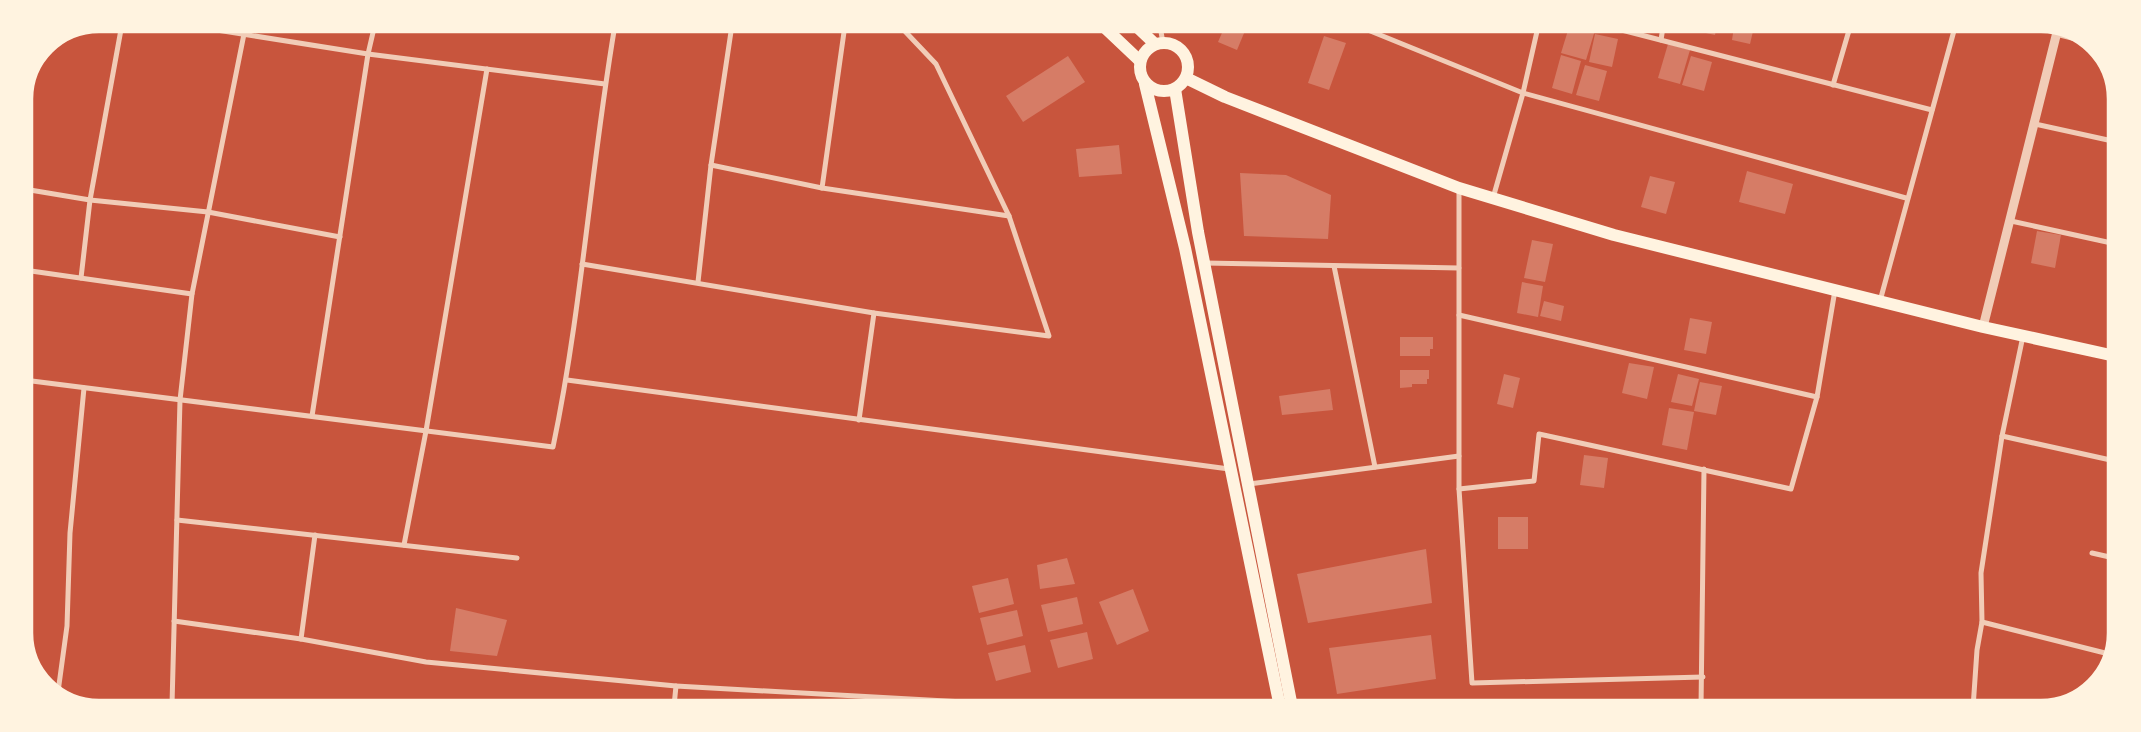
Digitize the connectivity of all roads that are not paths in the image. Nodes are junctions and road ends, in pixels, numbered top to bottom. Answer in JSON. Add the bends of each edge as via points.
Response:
{"nodes":[{"id":1,"x":120,"y":33,"type":"edge"},
{"id":2,"x":238,"y":33,"type":"edge"},
{"id":3,"x":373,"y":33,"type":"edge"},
{"id":4,"x":614,"y":33,"type":"edge"},
{"id":5,"x":731,"y":33,"type":"edge"},
{"id":6,"x":844,"y":33,"type":"edge"},
{"id":7,"x":907,"y":33,"type":"edge"},
{"id":8,"x":1110,"y":33,"type":"edge"},
{"id":9,"x":1145,"y":33,"type":"edge"},
{"id":10,"x":1160,"y":33,"type":"edge"},
{"id":11,"x":1375,"y":33,"type":"edge"},
{"id":12,"x":1537,"y":33,"type":"edge"},
{"id":13,"x":1634,"y":33,"type":"edge"},
{"id":14,"x":1662,"y":33,"type":"edge"},
{"id":15,"x":1848,"y":33,"type":"edge"},
{"id":16,"x":1954,"y":33,"type":"edge"},
{"id":17,"x":244,"y":34,"type":"junction"},
{"id":18,"x":2056,"y":34,"type":"edge"},
{"id":19,"x":1661,"y":40,"type":"junction"},
{"id":20,"x":1159,"y":44,"type":"junction"},
{"id":21,"x":368,"y":54,"type":"junction"},
{"id":22,"x":1140,"y":61,"type":"junction"},
{"id":23,"x":487,"y":69,"type":"junction"},
{"id":24,"x":1186,"y":78,"type":"junction"},
{"id":25,"x":605,"y":84,"type":"junction"},
{"id":26,"x":1145,"y":84,"type":"junction"},
{"id":27,"x":1833,"y":85,"type":"junction"},
{"id":28,"x":1175,"y":89,"type":"junction"},
{"id":29,"x":1523,"y":93,"type":"junction"},
{"id":30,"x":1932,"y":110,"type":"junction"},
{"id":31,"x":2035,"y":124,"type":"junction"},
{"id":32,"x":2108,"y":140,"type":"edge"},
{"id":33,"x":711,"y":166,"type":"junction"},
{"id":34,"x":822,"y":188,"type":"junction"},
{"id":35,"x":1459,"y":188,"type":"junction"},
{"id":36,"x":32,"y":190,"type":"edge"},
{"id":37,"x":1493,"y":198,"type":"junction"},
{"id":38,"x":1906,"y":198,"type":"junction"},
{"id":39,"x":90,"y":200,"type":"junction"},
{"id":40,"x":208,"y":212,"type":"junction"},
{"id":41,"x":1009,"y":216,"type":"junction"},
{"id":42,"x":2011,"y":221,"type":"junction"},
{"id":43,"x":340,"y":237,"type":"junction"},
{"id":44,"x":2108,"y":242,"type":"edge"},
{"id":45,"x":582,"y":264,"type":"junction"},
{"id":46,"x":1204,"y":264,"type":"junction"},
{"id":47,"x":1334,"y":266,"type":"junction"},
{"id":48,"x":1459,"y":268,"type":"junction"},
{"id":49,"x":32,"y":271,"type":"edge"},
{"id":50,"x":82,"y":278,"type":"junction"},
{"id":51,"x":698,"y":282,"type":"junction"},
{"id":52,"x":1836,"y":290,"type":"junction"},
{"id":53,"x":192,"y":294,"type":"junction"},
{"id":54,"x":1880,"y":301,"type":"junction"},
{"id":55,"x":874,"y":313,"type":"junction"},
{"id":56,"x":1459,"y":315,"type":"junction"},
{"id":57,"x":1983,"y":327,"type":"junction"},
{"id":58,"x":2023,"y":336,"type":"junction"},
{"id":59,"x":2108,"y":354,"type":"edge"},
{"id":60,"x":567,"y":380,"type":"junction"},
{"id":61,"x":33,"y":381,"type":"edge"},
{"id":62,"x":84,"y":388,"type":"junction"},
{"id":63,"x":1817,"y":397,"type":"junction"},
{"id":64,"x":180,"y":400,"type":"junction"},
{"id":65,"x":312,"y":416,"type":"junction"},
{"id":66,"x":859,"y":420,"type":"junction"},
{"id":67,"x":426,"y":431,"type":"junction"},
{"id":68,"x":2002,"y":436,"type":"junction"},
{"id":69,"x":1459,"y":456,"type":"junction"},
{"id":70,"x":2108,"y":460,"type":"edge"},
{"id":71,"x":1375,"y":467,"type":"junction"},
{"id":72,"x":1230,"y":469,"type":"junction"},
{"id":73,"x":1704,"y":469,"type":"junction"},
{"id":74,"x":1248,"y":484,"type":"junction"},
{"id":75,"x":1459,"y":489,"type":"junction"},
{"id":76,"x":177,"y":520,"type":"junction"},
{"id":77,"x":315,"y":535,"type":"junction"},
{"id":78,"x":404,"y":544,"type":"junction"},
{"id":79,"x":2092,"y":553,"type":"dead end"},
{"id":80,"x":2108,"y":557,"type":"edge"},
{"id":81,"x":517,"y":558,"type":"dead end"},
{"id":82,"x":174,"y":621,"type":"junction"},
{"id":83,"x":1982,"y":622,"type":"junction"},
{"id":84,"x":301,"y":640,"type":"junction"},
{"id":85,"x":2105,"y":653,"type":"edge"},
{"id":86,"x":1703,"y":677,"type":"junction"},
{"id":87,"x":59,"y":686,"type":"edge"},
{"id":88,"x":676,"y":686,"type":"junction"},
{"id":89,"x":172,"y":700,"type":"edge"},
{"id":90,"x":675,"y":700,"type":"edge"},
{"id":91,"x":927,"y":700,"type":"edge"},
{"id":92,"x":1279,"y":700,"type":"edge"},
{"id":93,"x":1291,"y":700,"type":"edge"},
{"id":94,"x":1702,"y":700,"type":"edge"},
{"id":95,"x":1974,"y":700,"type":"edge"}],
"edges":[{"from":1,"to":39,"type":"street"},
{"from":2,"to":17,"type":"street"},
{"from":3,"to":21,"type":"street"},
{"from":4,"to":25,"type":"street"},
{"from":5,"to":33,"type":"street"},
{"from":6,"to":34,"type":"street"},
{"from":7,"to":41,"type":"street","via":[[936,64]]},
{"from":8,"to":22,"type":"main road"},
{"from":9,"to":20,"type":"main road"},
{"from":10,"to":20,"type":"street"},
{"from":11,"to":29,"type":"street"},
{"from":12,"to":29,"type":"street"},
{"from":13,"to":19,"type":"street"},
{"from":14,"to":19,"type":"street"},
{"from":15,"to":27,"type":"street"},
{"from":16,"to":30,"type":"street"},
{"from":17,"to":21,"type":"street"},
{"from":17,"to":40,"type":"street"},
{"from":18,"to":31,"type":"street"},
{"from":19,"to":27,"type":"street"},
{"from":20,"to":22,"type":"main road","via":[[1148,48]]},
{"from":20,"to":24,"type":"main road","via":[[1179,48],[1184,54],[1188,70]]},
{"from":21,"to":23,"type":"street"},
{"from":21,"to":43,"type":"street"},
{"from":22,"to":26,"type":"main road"},
{"from":23,"to":25,"type":"street"},
{"from":23,"to":67,"type":"street"},
{"from":24,"to":28,"type":"main road"},
{"from":24,"to":35,"type":"main road","via":[[1225,97]]},
{"from":25,"to":45,"type":"street"},
{"from":26,"to":28,"type":"main road","via":[[1159,92]]},
{"from":26,"to":72,"type":"main road","via":[[1185,248]]},
{"from":27,"to":30,"type":"street"},
{"from":28,"to":46,"type":"main road"},
{"from":29,"to":37,"type":"street"},
{"from":29,"to":38,"type":"street"},
{"from":30,"to":38,"type":"street"},
{"from":31,"to":32,"type":"street"},
{"from":31,"to":42,"type":"street"},
{"from":33,"to":34,"type":"street"},
{"from":33,"to":51,"type":"street"},
{"from":34,"to":41,"type":"street"},
{"from":35,"to":37,"type":"main road"},
{"from":35,"to":48,"type":"street"},
{"from":36,"to":39,"type":"street"},
{"from":37,"to":52,"type":"main road","via":[[1614,235]]},
{"from":38,"to":54,"type":"street"},
{"from":39,"to":40,"type":"street"},
{"from":39,"to":50,"type":"street"},
{"from":40,"to":43,"type":"street"},
{"from":40,"to":53,"type":"street"},
{"from":41,"to":55,"type":"street","via":[[1049,336]]},
{"from":42,"to":44,"type":"street"},
{"from":42,"to":57,"type":"street"},
{"from":43,"to":65,"type":"street"},
{"from":45,"to":51,"type":"street"},
{"from":45,"to":60,"type":"street"},
{"from":46,"to":47,"type":"street"},
{"from":46,"to":74,"type":"main road"},
{"from":47,"to":48,"type":"street"},
{"from":47,"to":71,"type":"street"},
{"from":48,"to":56,"type":"street"},
{"from":49,"to":50,"type":"street"},
{"from":50,"to":53,"type":"street"},
{"from":51,"to":55,"type":"street"},
{"from":52,"to":54,"type":"main road"},
{"from":52,"to":63,"type":"street"},
{"from":53,"to":64,"type":"street"},
{"from":54,"to":57,"type":"main road"},
{"from":55,"to":66,"type":"street"},
{"from":56,"to":63,"type":"street"},
{"from":56,"to":69,"type":"street"},
{"from":57,"to":58,"type":"main road"},
{"from":58,"to":59,"type":"main road"},
{"from":58,"to":68,"type":"street"},
{"from":60,"to":66,"type":"street"},
{"from":60,"to":67,"type":"street","via":[[552,447]]},
{"from":61,"to":62,"type":"street"},
{"from":62,"to":64,"type":"street"},
{"from":62,"to":87,"type":"street","via":[[70,533],[67,626]]},
{"from":63,"to":73,"type":"street","via":[[1791,489]]},
{"from":64,"to":65,"type":"street"},
{"from":64,"to":76,"type":"street"},
{"from":65,"to":67,"type":"street"},
{"from":66,"to":72,"type":"street"},
{"from":67,"to":78,"type":"street"},
{"from":68,"to":70,"type":"street"},
{"from":68,"to":83,"type":"street","via":[[1981,573]]},
{"from":69,"to":71,"type":"street"},
{"from":69,"to":75,"type":"street"},
{"from":71,"to":74,"type":"street"},
{"from":72,"to":92,"type":"main road"},
{"from":73,"to":75,"type":"street","via":[[1539,434],[1534,481]]},
{"from":73,"to":86,"type":"street"},
{"from":74,"to":93,"type":"main road"},
{"from":75,"to":86,"type":"street","via":[[1472,683]]},
{"from":76,"to":77,"type":"street"},
{"from":76,"to":82,"type":"street"},
{"from":77,"to":78,"type":"street"},
{"from":77,"to":84,"type":"street"},
{"from":78,"to":81,"type":"street"},
{"from":79,"to":80,"type":"street"},
{"from":82,"to":84,"type":"street"},
{"from":82,"to":89,"type":"street"},
{"from":83,"to":85,"type":"street"},
{"from":83,"to":95,"type":"street"},
{"from":84,"to":88,"type":"street","via":[[426,662]]},
{"from":86,"to":94,"type":"street"},
{"from":88,"to":90,"type":"street"},
{"from":88,"to":91,"type":"street"}]}
